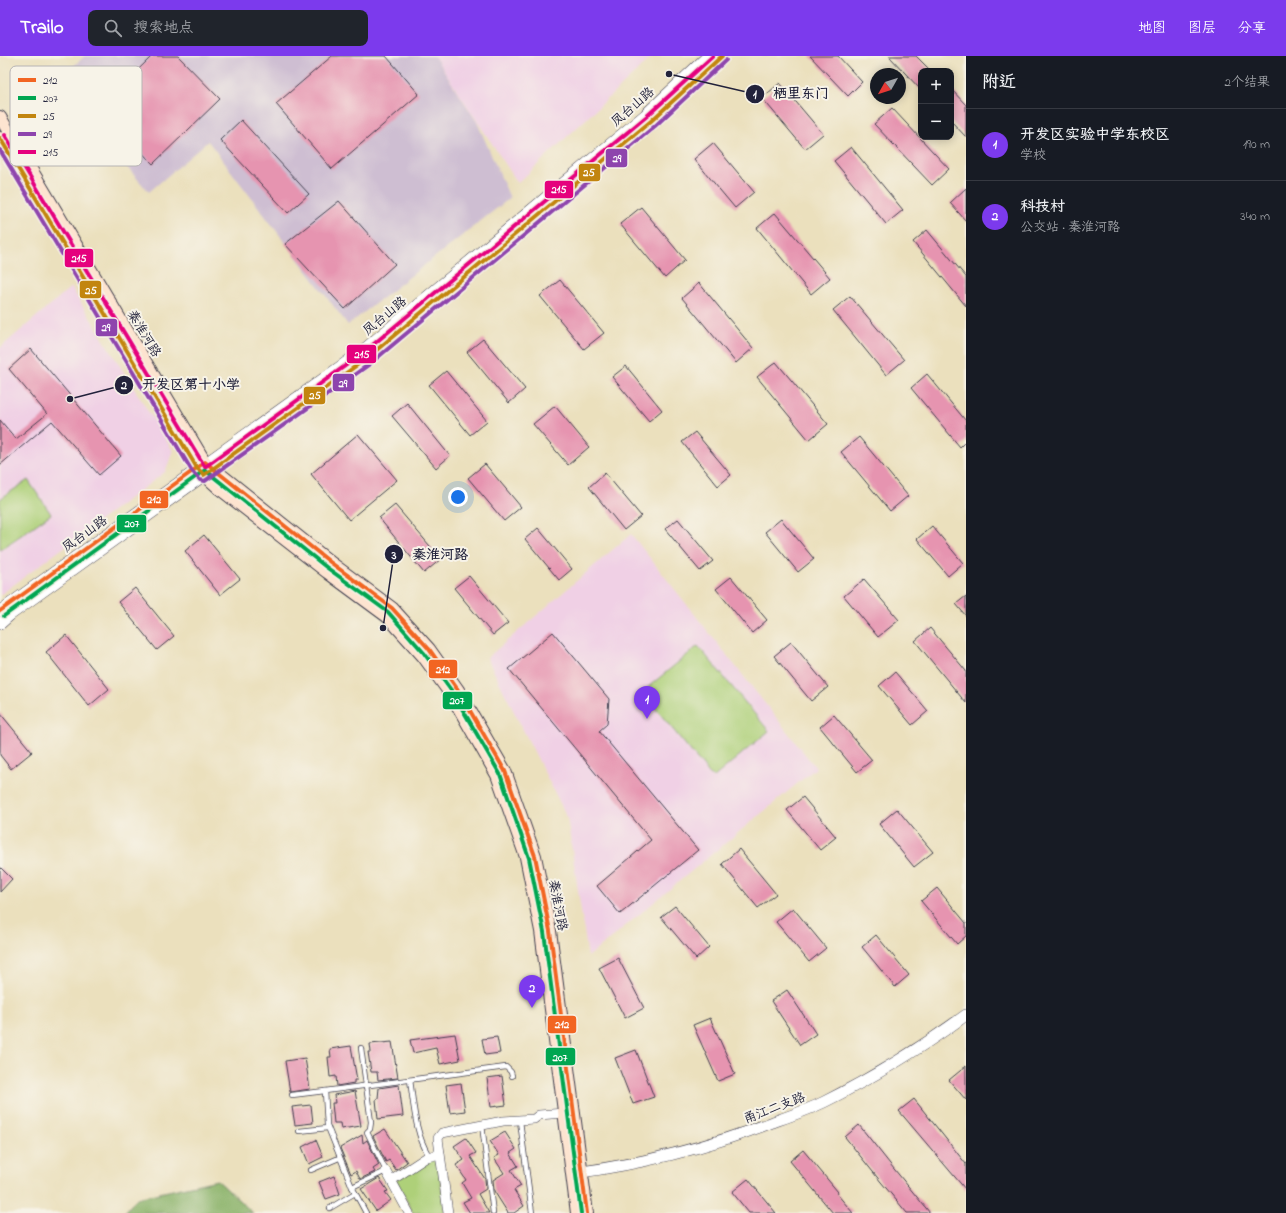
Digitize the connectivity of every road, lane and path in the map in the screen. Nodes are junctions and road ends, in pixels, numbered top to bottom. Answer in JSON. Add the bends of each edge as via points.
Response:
{"nodes":[{"id":1,"x":708,"y":56,"type":"edge"},
{"id":2,"x":722,"y":56,"type":"edge"},
{"id":3,"x":0,"y":116,"type":"edge"},
{"id":4,"x":10,"y":133,"type":"edge"},
{"id":5,"x":0,"y":138,"type":"edge"},
{"id":6,"x":10,"y":154,"type":"edge"},
{"id":7,"x":17,"y":166,"type":"edge"},
{"id":8,"x":29,"y":166,"type":"edge"},
{"id":9,"x":205,"y":468,"type":"junction"},
{"id":10,"x":0,"y":612,"type":"edge"},
{"id":11,"x":0,"y":624,"type":"edge"},
{"id":12,"x":966,"y":1016,"type":"edge"},
{"id":13,"x":361,"y":1048,"type":"dead end"},
{"id":14,"x":512,"y":1076,"type":"dead end"},
{"id":15,"x":410,"y":1080,"type":"junction"},
{"id":16,"x":367,"y":1087,"type":"junction"},
{"id":17,"x":325,"y":1091,"type":"junction"},
{"id":18,"x":292,"y":1095,"type":"dead end"},
{"id":19,"x":564,"y":1113,"type":"junction"},
{"id":20,"x":520,"y":1120,"type":"junction"},
{"id":21,"x":482,"y":1125,"type":"junction"},
{"id":22,"x":328,"y":1128,"type":"junction"},
{"id":23,"x":299,"y":1131,"type":"dead end"},
{"id":24,"x":440,"y":1154,"type":"junction"},
{"id":25,"x":429,"y":1156,"type":"junction"},
{"id":26,"x":339,"y":1158,"type":"junction"},
{"id":27,"x":311,"y":1170,"type":"dead end"},
{"id":28,"x":386,"y":1171,"type":"junction"},
{"id":29,"x":576,"y":1173,"type":"junction"},
{"id":30,"x":392,"y":1180,"type":"junction"},
{"id":31,"x":352,"y":1187,"type":"junction"},
{"id":32,"x":355,"y":1193,"type":"junction"},
{"id":33,"x":330,"y":1208,"type":"dead end"},
{"id":34,"x":366,"y":1213,"type":"edge"},
{"id":35,"x":409,"y":1213,"type":"edge"},
{"id":36,"x":448,"y":1213,"type":"edge"},
{"id":37,"x":493,"y":1213,"type":"edge"},
{"id":38,"x":532,"y":1213,"type":"edge"},
{"id":39,"x":577,"y":1213,"type":"edge"},
{"id":40,"x":587,"y":1213,"type":"edge"}],
"edges":[{"from":1,"to":9,"type":"street","name":"凤台山路","via":[[645,115],[362,352]]},
{"from":2,"to":9,"type":"street","name":"凤台山路","via":[[650,121],[367,358]]},
{"from":3,"to":4,"type":"main road","name":"秦淮河路"},
{"from":5,"to":6,"type":"main road","name":"秦淮河路"},
{"from":7,"to":9,"type":"main road","name":"秦淮河路"},
{"from":8,"to":9,"type":"main road","name":"秦淮河路"},
{"from":9,"to":10,"type":"street","name":"凤台山路"},
{"from":9,"to":11,"type":"street","name":"凤台山路"},
{"from":9,"to":19,"type":"main road","name":"秦淮河路","via":[[327,572],[388,617],[423,656],[452,696],[497,775],[526,857],[540,924]]},
{"from":9,"to":29,"type":"main road","name":"秦淮河路","via":[[392,608],[429,649],[458,690],[505,771],[535,856],[550,931]]},
{"from":12,"to":29,"type":"street","name":"甬江二支路","via":[[913,1053],[823,1103],[735,1137],[683,1152]]},
{"from":13,"to":16,"type":"lane"},
{"from":14,"to":15,"type":"lane","via":[[506,1066]]},
{"from":15,"to":16,"type":"lane"},
{"from":15,"to":25,"type":"lane","via":[[417,1129]]},
{"from":16,"to":17,"type":"lane"},
{"from":16,"to":28,"type":"lane","via":[[371,1122],[367,1132]]},
{"from":17,"to":18,"type":"lane"},
{"from":17,"to":22,"type":"lane"},
{"from":19,"to":20,"type":"street"},
{"from":19,"to":29,"type":"main road","name":"秦淮河路"},
{"from":20,"to":21,"type":"street"},
{"from":20,"to":38,"type":"lane"},
{"from":21,"to":24,"type":"street","via":[[442,1133],[438,1138]]},
{"from":21,"to":37,"type":"lane"},
{"from":22,"to":23,"type":"lane"},
{"from":22,"to":26,"type":"lane"},
{"from":24,"to":25,"type":"street"},
{"from":24,"to":36,"type":"street"},
{"from":25,"to":30,"type":"street"},
{"from":26,"to":27,"type":"lane"},
{"from":26,"to":31,"type":"lane"},
{"from":28,"to":30,"type":"street"},
{"from":28,"to":31,"type":"lane"},
{"from":29,"to":39,"type":"main road","name":"秦淮河路"},
{"from":29,"to":40,"type":"main road","name":"秦淮河路"},
{"from":30,"to":35,"type":"street"},
{"from":31,"to":32,"type":"lane"},
{"from":32,"to":33,"type":"lane"},
{"from":32,"to":34,"type":"lane"}]}
